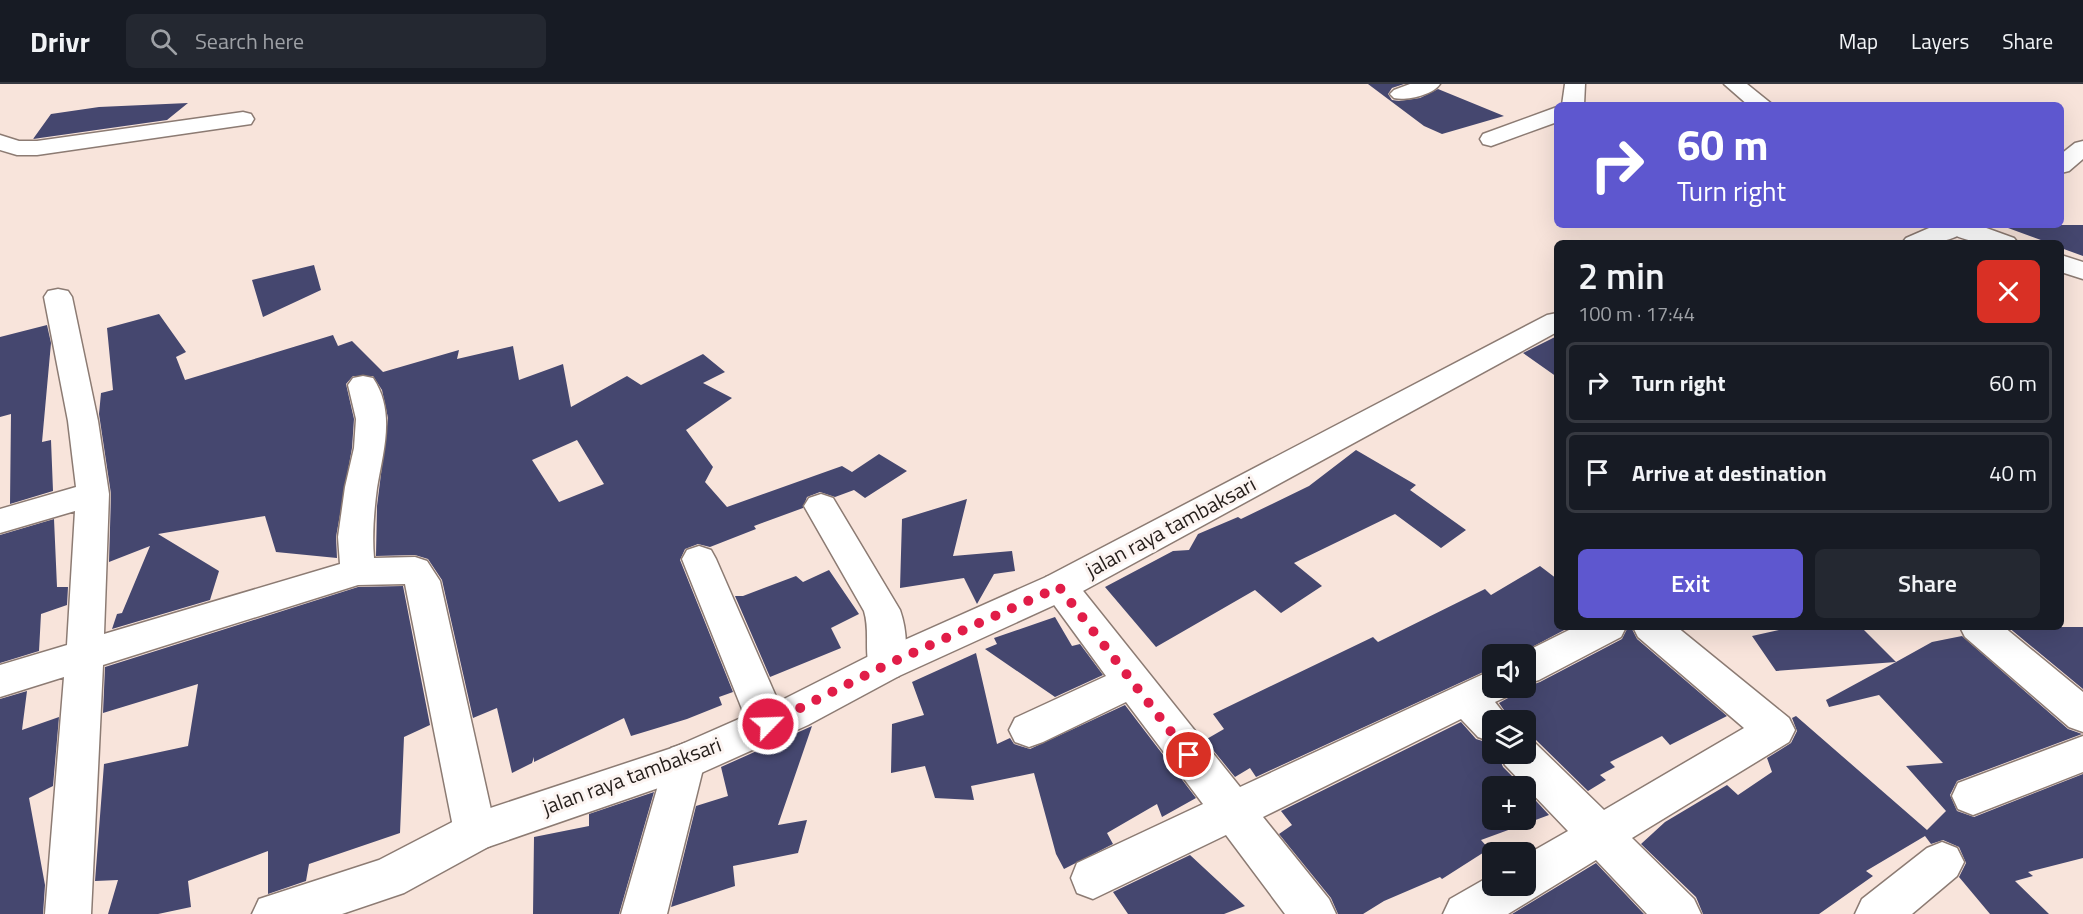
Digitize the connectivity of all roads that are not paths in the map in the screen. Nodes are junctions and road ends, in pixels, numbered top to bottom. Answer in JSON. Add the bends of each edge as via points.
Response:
{"nodes":[{"id":1,"x":1430,"y":84,"type":"edge"},
{"id":2,"x":1575,"y":84,"type":"edge"},
{"id":3,"x":1734,"y":84,"type":"edge"},
{"id":4,"x":1401,"y":94,"type":"dead end"},
{"id":5,"x":1573,"y":102,"type":"edge"},
{"id":6,"x":1758,"y":102,"type":"edge"},
{"id":7,"x":1554,"y":115,"type":"edge"},
{"id":8,"x":243,"y":119,"type":"dead end"},
{"id":9,"x":1491,"y":140,"type":"dead end"},
{"id":10,"x":0,"y":141,"type":"edge"},
{"id":11,"x":2083,"y":147,"type":"edge"},
{"id":12,"x":2064,"y":163,"type":"edge"},
{"id":13,"x":1947,"y":228,"type":"edge"},
{"id":14,"x":1952,"y":228,"type":"edge"},
{"id":15,"x":1921,"y":240,"type":"edge"},
{"id":16,"x":1994,"y":240,"type":"edge"},
{"id":17,"x":2064,"y":264,"type":"edge"},
{"id":18,"x":2083,"y":271,"type":"edge"},
{"id":19,"x":58,"y":297,"type":"dead end"},
{"id":20,"x":1554,"y":323,"type":"edge"},
{"id":21,"x":363,"y":385,"type":"dead end"},
{"id":22,"x":93,"y":494,"type":"junction"},
{"id":23,"x":821,"y":506,"type":"dead end"},
{"id":24,"x":0,"y":522,"type":"edge"},
{"id":25,"x":699,"y":559,"type":"dead end"},
{"id":26,"x":357,"y":572,"type":"junction"},
{"id":27,"x":1059,"y":587,"type":"junction"},
{"id":28,"x":1602,"y":630,"type":"edge"},
{"id":29,"x":1655,"y":630,"type":"edge"},
{"id":30,"x":1982,"y":630,"type":"edge"},
{"id":31,"x":85,"y":654,"type":"junction"},
{"id":32,"x":1536,"y":664,"type":"edge"},
{"id":33,"x":886,"y":665,"type":"junction"},
{"id":34,"x":0,"y":681,"type":"edge"},
{"id":35,"x":1132,"y":682,"type":"junction"},
{"id":36,"x":1484,"y":703,"type":"edge"},
{"id":37,"x":2083,"y":715,"type":"edge"},
{"id":38,"x":768,"y":724,"type":"junction"},
{"id":39,"x":1029,"y":730,"type":"dead end"},
{"id":40,"x":2083,"y":754,"type":"edge"},
{"id":41,"x":685,"y":761,"type":"junction"},
{"id":42,"x":1529,"y":764,"type":"edge"},
{"id":43,"x":1973,"y":796,"type":"dead end"},
{"id":44,"x":1232,"y":810,"type":"junction"},
{"id":45,"x":475,"y":832,"type":"junction"},
{"id":46,"x":1599,"y":837,"type":"junction"},
{"id":47,"x":1942,"y":862,"type":"dead end"},
{"id":48,"x":1536,"y":873,"type":"edge"},
{"id":49,"x":1093,"y":878,"type":"dead end"},
{"id":50,"x":1497,"y":896,"type":"edge"},
{"id":51,"x":68,"y":914,"type":"edge"},
{"id":52,"x":275,"y":914,"type":"edge"},
{"id":53,"x":644,"y":914,"type":"edge"},
{"id":54,"x":1313,"y":914,"type":"edge"},
{"id":55,"x":1466,"y":914,"type":"edge"},
{"id":56,"x":1678,"y":914,"type":"edge"},
{"id":57,"x":1878,"y":914,"type":"edge"}],
"edges":[{"from":1,"to":4,"type":"street"},
{"from":2,"to":5,"type":"street"},
{"from":3,"to":6,"type":"street"},
{"from":7,"to":9,"type":"street"},
{"from":8,"to":10,"type":"street","via":[[37,148],[17,148]]},
{"from":11,"to":12,"type":"street"},
{"from":13,"to":15,"type":"street"},
{"from":14,"to":16,"type":"street"},
{"from":17,"to":18,"type":"street"},
{"from":19,"to":22,"type":"street"},
{"from":20,"to":27,"type":"street","name":"jalan raya tambaksari"},
{"from":21,"to":26,"type":"street","via":[[371,419],[355,537]]},
{"from":22,"to":24,"type":"street"},
{"from":22,"to":31,"type":"street"},
{"from":23,"to":33,"type":"street","via":[[882,610],[887,625]]},
{"from":25,"to":38,"type":"street"},
{"from":26,"to":31,"type":"street"},
{"from":26,"to":45,"type":"street","via":[[415,570],[422,581]]},
{"from":27,"to":33,"type":"street","name":"jalan raya tambaksari"},
{"from":27,"to":35,"type":"street"},
{"from":28,"to":32,"type":"street"},
{"from":29,"to":46,"type":"street","via":[[1775,730]]},
{"from":30,"to":37,"type":"street"},
{"from":31,"to":34,"type":"street"},
{"from":31,"to":51,"type":"street"},
{"from":33,"to":38,"type":"street","name":"jalan raya tambaksari"},
{"from":35,"to":39,"type":"street"},
{"from":35,"to":44,"type":"street"},
{"from":36,"to":44,"type":"street"},
{"from":38,"to":41,"type":"street","name":"jalan raya tambaksari"},
{"from":40,"to":43,"type":"street"},
{"from":41,"to":45,"type":"street","name":"jalan raya tambaksari"},
{"from":41,"to":53,"type":"street"},
{"from":42,"to":46,"type":"street"},
{"from":44,"to":49,"type":"street"},
{"from":44,"to":54,"type":"street"},
{"from":45,"to":52,"type":"street","name":"jalan raya tambaksari","via":[[388,878]]},
{"from":46,"to":48,"type":"street"},
{"from":46,"to":56,"type":"street"},
{"from":47,"to":57,"type":"street"},
{"from":50,"to":55,"type":"street"}]}
